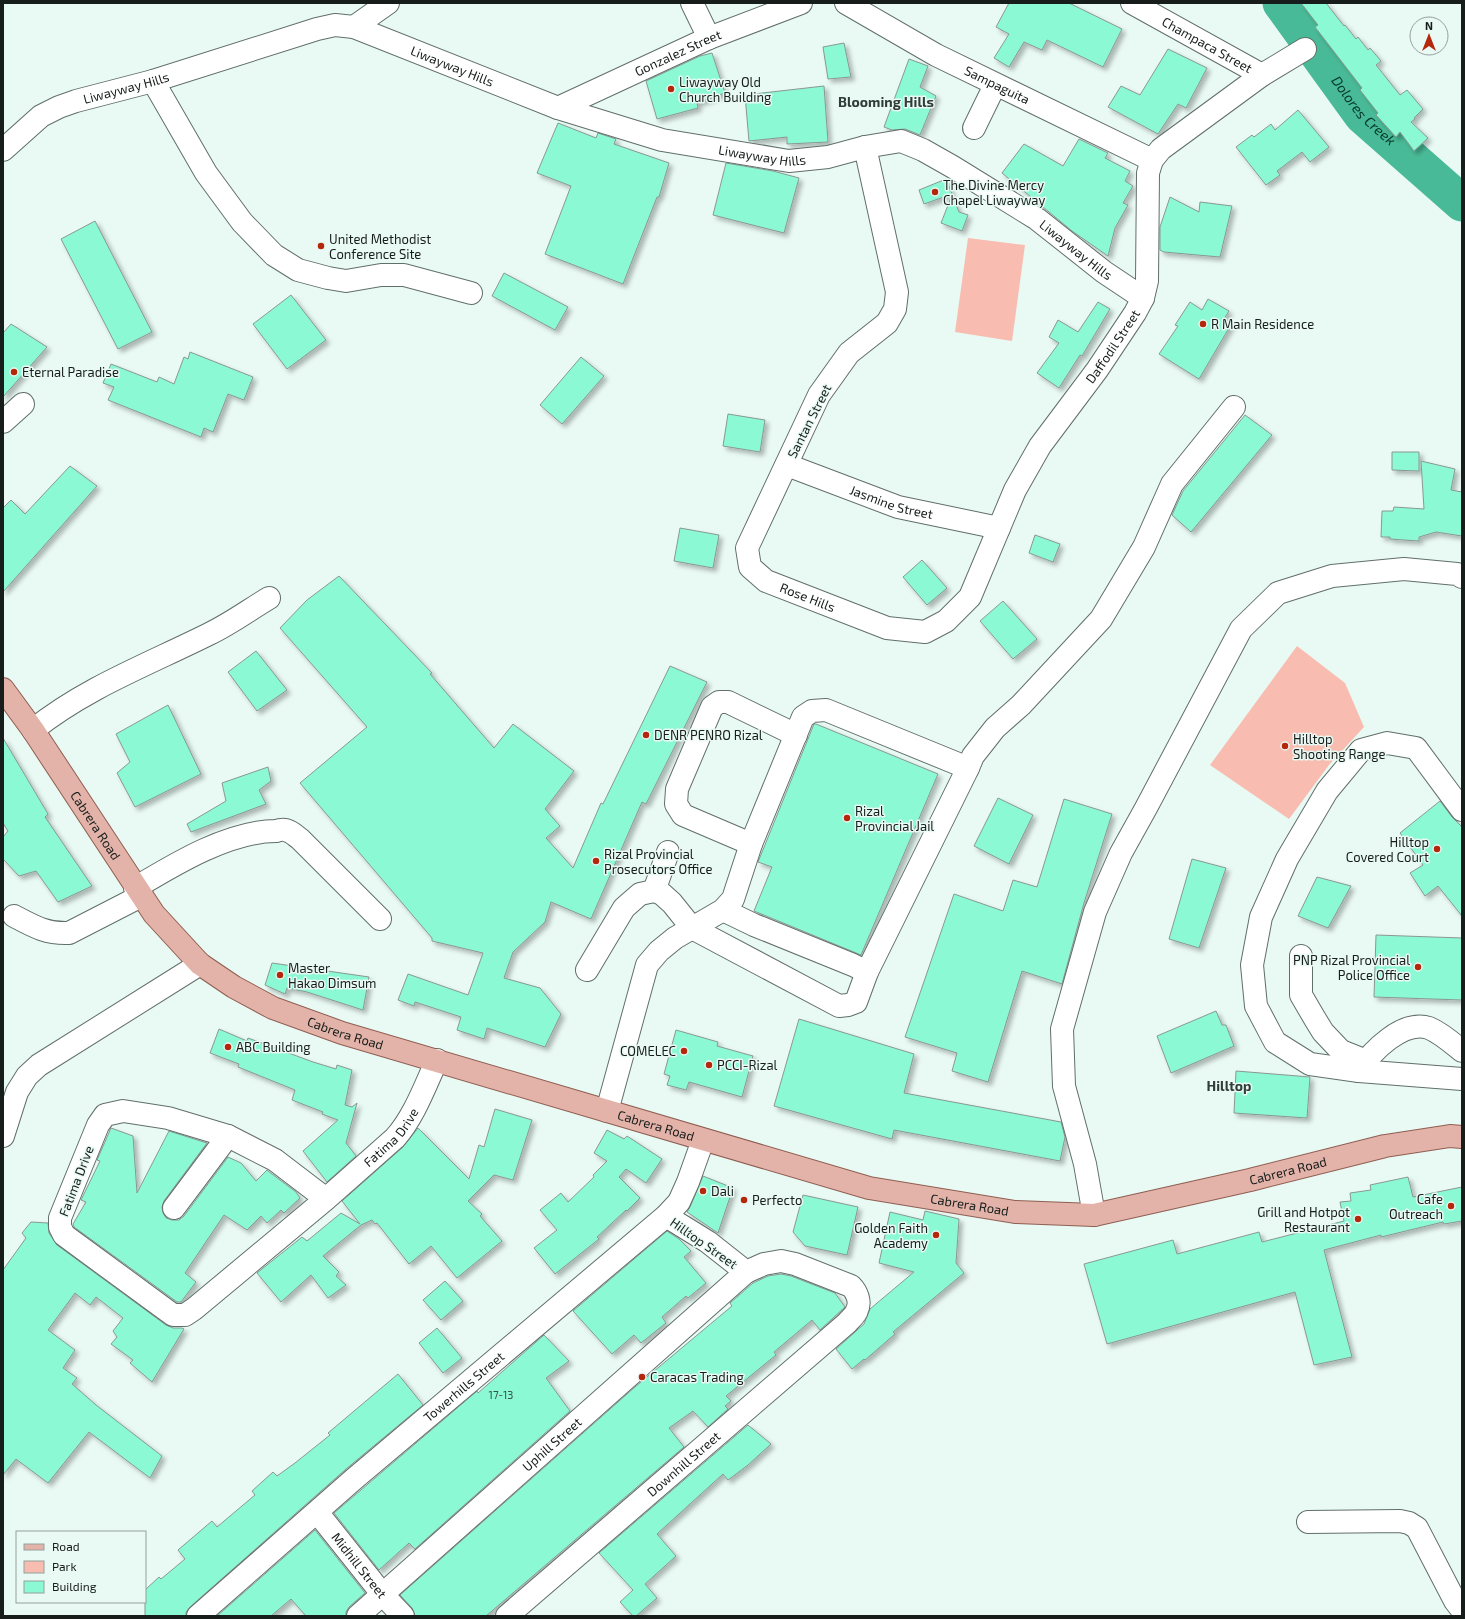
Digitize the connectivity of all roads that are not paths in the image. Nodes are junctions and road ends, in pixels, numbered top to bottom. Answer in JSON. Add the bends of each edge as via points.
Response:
{"nodes":[{"id":1,"x":388,"y":3,"type":"edge"},
{"id":2,"x":692,"y":3,"type":"edge"},
{"id":3,"x":801,"y":3,"type":"edge"},
{"id":4,"x":846,"y":3,"type":"edge"},
{"id":5,"x":1132,"y":3,"type":"edge"},
{"id":6,"x":354,"y":26,"type":"junction"},
{"id":7,"x":709,"y":38,"type":"junction"},
{"id":8,"x":1306,"y":49,"type":"dead end"},
{"id":9,"x":1262,"y":75,"type":"junction"},
{"id":10,"x":153,"y":82,"type":"junction"},
{"id":11,"x":995,"y":84,"type":"junction"},
{"id":12,"x":558,"y":108,"type":"junction"},
{"id":13,"x":974,"y":128,"type":"dead end"},
{"id":14,"x":865,"y":147,"type":"junction"},
{"id":15,"x":3,"y":150,"type":"edge"},
{"id":16,"x":1152,"y":160,"type":"junction"},
{"id":17,"x":471,"y":293,"type":"dead end"},
{"id":18,"x":1143,"y":298,"type":"junction"},
{"id":19,"x":23,"y":404,"type":"dead end"},
{"id":20,"x":1234,"y":407,"type":"dead end"},
{"id":21,"x":3,"y":422,"type":"edge"},
{"id":22,"x":787,"y":465,"type":"junction"},
{"id":23,"x":999,"y":528,"type":"junction"},
{"id":24,"x":747,"y":548,"type":"joint"},
{"id":25,"x":1462,"y":577,"type":"edge"},
{"id":26,"x":269,"y":598,"type":"dead end"},
{"id":27,"x":887,"y":628,"type":"joint"},
{"id":28,"x":3,"y":689,"type":"edge"},
{"id":29,"x":33,"y":730,"type":"junction"},
{"id":30,"x":796,"y":735,"type":"junction"},
{"id":31,"x":968,"y":768,"type":"junction"},
{"id":32,"x":1462,"y":810,"type":"edge"},
{"id":33,"x":751,"y":844,"type":"junction"},
{"id":34,"x":668,"y":852,"type":"dead end"},
{"id":35,"x":654,"y":891,"type":"junction"},
{"id":36,"x":138,"y":892,"type":"junction"},
{"id":37,"x":723,"y":910,"type":"junction"},
{"id":38,"x":14,"y":916,"type":"dead end"},
{"id":39,"x":380,"y":918,"type":"dead end"},
{"id":40,"x":692,"y":928,"type":"junction"},
{"id":41,"x":1300,"y":956,"type":"dead end"},
{"id":42,"x":200,"y":964,"type":"junction"},
{"id":43,"x":587,"y":970,"type":"dead end"},
{"id":44,"x":867,"y":972,"type":"junction"},
{"id":45,"x":1462,"y":1051,"type":"edge"},
{"id":46,"x":437,"y":1060,"type":"junction"},
{"id":47,"x":1362,"y":1066,"type":"junction"},
{"id":48,"x":1462,"y":1079,"type":"edge"},
{"id":49,"x":607,"y":1111,"type":"junction"},
{"id":50,"x":3,"y":1136,"type":"edge"},
{"id":51,"x":228,"y":1136,"type":"junction"},
{"id":52,"x":1462,"y":1137,"type":"edge"},
{"id":53,"x":703,"y":1140,"type":"junction"},
{"id":54,"x":326,"y":1199,"type":"junction"},
{"id":55,"x":174,"y":1208,"type":"dead end"},
{"id":56,"x":1094,"y":1215,"type":"junction"},
{"id":57,"x":666,"y":1216,"type":"junction"},
{"id":58,"x":746,"y":1272,"type":"junction"},
{"id":59,"x":857,"y":1310,"type":"joint"},
{"id":60,"x":317,"y":1512,"type":"junction"},
{"id":61,"x":1308,"y":1522,"type":"dead end"},
{"id":62,"x":383,"y":1595,"type":"junction"},
{"id":63,"x":1462,"y":1610,"type":"edge"},
{"id":64,"x":198,"y":1616,"type":"edge"},
{"id":65,"x":358,"y":1616,"type":"edge"},
{"id":66,"x":403,"y":1616,"type":"edge"},
{"id":67,"x":507,"y":1616,"type":"edge"}],
"edges":[{"from":1,"to":6,"type":"street"},
{"from":2,"to":7,"type":"street"},
{"from":3,"to":7,"type":"street","name":"Gonzalez Street"},
{"from":4,"to":11,"type":"street","name":"Sampaguita","via":[[936,55]]},
{"from":5,"to":9,"type":"street","name":"Champaca Street"},
{"from":6,"to":10,"type":"street","name":"Liwayway Hills","via":[[335,24],[317,29]]},
{"from":6,"to":12,"type":"street","name":"Liwayway Hills"},
{"from":7,"to":12,"type":"street","name":"Gonzalez Street"},
{"from":8,"to":9,"type":"street"},
{"from":9,"to":16,"type":"street","via":[[1161,149]]},
{"from":10,"to":15,"type":"street","name":"Liwayway Hills","via":[[59,107],[41,116]]},
{"from":10,"to":17,"type":"street","via":[[206,173],[242,222],[274,255],[298,270],[328,278],[346,281],[381,275],[404,275]]},
{"from":11,"to":13,"type":"street"},
{"from":11,"to":16,"type":"street","name":"Sampaguita"},
{"from":12,"to":14,"type":"street","name":"Liwayway Hills","via":[[662,140],[789,161],[828,157]]},
{"from":14,"to":18,"type":"street","name":"Liwayway Hills","via":[[901,141],[924,150],[1037,219],[1104,272]]},
{"from":14,"to":22,"type":"street","name":"Santan Street","via":[[897,292],[895,309],[887,323],[849,353],[820,395]]},
{"from":16,"to":18,"type":"street","name":"Daffodil Street","via":[[1148,173],[1147,282]]},
{"from":18,"to":23,"type":"street","name":"Daffodil Street","via":[[1097,370],[1040,446],[1015,490]]},
{"from":19,"to":21,"type":"street"},
{"from":20,"to":31,"type":"street","via":[[1172,484],[1144,547],[1101,619],[1021,705],[995,728],[973,756]]},
{"from":22,"to":23,"type":"street","name":"Jasmine Street","via":[[898,507]]},
{"from":22,"to":24,"type":"street","name":"Santan Street"},
{"from":23,"to":27,"type":"street","name":"Daffodil Street","via":[[970,597],[946,620],[925,632]]},
{"from":24,"to":27,"type":"street","name":"Rose Hills","via":[[750,567],[766,581]]},
{"from":25,"to":56,"type":"street","via":[[1457,574],[1404,569],[1332,576],[1278,593],[1241,629],[1121,853],[1096,912],[1062,1029],[1064,1086],[1085,1164]]},
{"from":26,"to":29,"type":"street","via":[[210,634],[141,665],[54,713]]},
{"from":28,"to":29,"type":"main road","name":"Cabrera Road"},
{"from":29,"to":36,"type":"main road","name":"Cabrera Road"},
{"from":30,"to":31,"type":"street","via":[[803,718],[812,711],[826,710]]},
{"from":30,"to":33,"type":"street"},
{"from":30,"to":33,"type":"street","via":[[728,702],[719,702],[712,707],[677,789],[676,804],[683,815]]},
{"from":31,"to":44,"type":"street"},
{"from":32,"to":47,"type":"street","via":[[1416,748],[1387,743],[1361,750],[1323,798],[1287,859],[1261,917],[1252,965],[1256,1006],[1275,1042],[1310,1064]]},
{"from":33,"to":37,"type":"street","via":[[733,899]]},
{"from":34,"to":35,"type":"street"},
{"from":35,"to":40,"type":"street","via":[[672,903]]},
{"from":35,"to":43,"type":"street","via":[[640,894],[624,908]]},
{"from":36,"to":38,"type":"street","via":[[69,933],[44,931]]},
{"from":36,"to":39,"type":"street","via":[[173,865],[196,853],[264,831],[288,830]]},
{"from":36,"to":42,"type":"main road","name":"Cabrera Road","via":[[154,914]]},
{"from":37,"to":40,"type":"street"},
{"from":37,"to":44,"type":"street"},
{"from":40,"to":44,"type":"street","via":[[839,1006],[856,1002]]},
{"from":40,"to":49,"type":"street","via":[[674,938],[647,965]]},
{"from":41,"to":47,"type":"street","via":[[1301,996],[1323,1032],[1341,1051]]},
{"from":42,"to":46,"type":"main road","name":"Cabrera Road","via":[[234,987],[273,1008],[342,1033]]},
{"from":42,"to":50,"type":"street","via":[[39,1065],[27,1076],[18,1092]]},
{"from":45,"to":47,"type":"street","via":[[1427,1027],[1407,1028],[1383,1044]]},
{"from":46,"to":49,"type":"main road","name":"Cabrera Road"},
{"from":46,"to":54,"type":"street","name":"Fatima Drive","via":[[400,1132]]},
{"from":47,"to":48,"type":"street"},
{"from":49,"to":53,"type":"main road","name":"Cabrera Road"},
{"from":51,"to":54,"type":"street","name":"Fatima Drive","via":[[275,1160]]},
{"from":51,"to":54,"type":"street","name":"Fatima Drive","via":[[168,1118],[123,1111],[105,1115],[98,1125],[60,1218],[60,1227],[64,1235],[173,1315],[185,1315]]},
{"from":51,"to":55,"type":"street"},
{"from":52,"to":56,"type":"main road","name":"Cabrera Road","via":[[1450,1136],[1385,1146]]},
{"from":53,"to":56,"type":"main road","name":"Cabrera Road","via":[[869,1188],[1015,1212]]},
{"from":53,"to":57,"type":"street","name":"Towerhills Street","via":[[679,1202]]},
{"from":57,"to":58,"type":"street","name":"Hilltop Street","via":[[708,1242]]},
{"from":57,"to":60,"type":"street","name":"Towerhills Street"},
{"from":58,"to":59,"type":"street","name":"Hilltop Street","via":[[764,1264],[781,1261],[795,1264],[851,1286],[856,1291]]},
{"from":58,"to":62,"type":"street","name":"Uphill Street"},
{"from":59,"to":67,"type":"street","name":"Downhill Street","via":[[835,1333]]},
{"from":60,"to":62,"type":"street","name":"Midhill Street"},
{"from":60,"to":64,"type":"street","name":"Towerhills Street"},
{"from":61,"to":63,"type":"street","via":[[1409,1523],[1417,1528]]},
{"from":62,"to":65,"type":"street","name":"Uphill Street"},
{"from":62,"to":66,"type":"street","name":"Midhill Street"}]}
